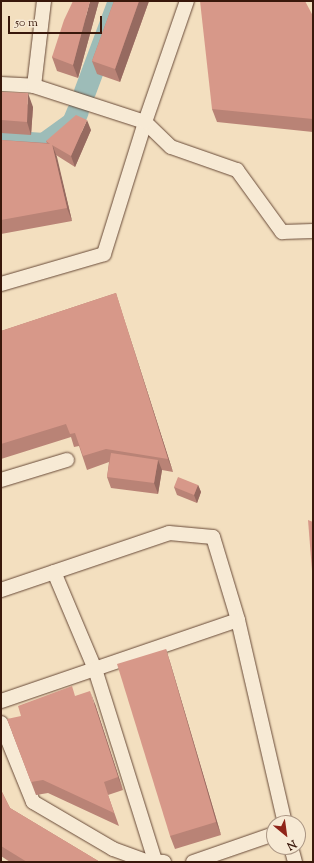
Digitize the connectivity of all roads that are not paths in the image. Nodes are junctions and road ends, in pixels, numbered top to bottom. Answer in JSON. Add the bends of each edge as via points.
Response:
{"nodes":[{"id":1,"x":44,"y":1,"type":"edge"},
{"id":2,"x":187,"y":1,"type":"edge"},
{"id":3,"x":1,"y":84,"type":"edge"},
{"id":4,"x":34,"y":86,"type":"junction"},
{"id":5,"x":145,"y":122,"type":"junction"},
{"id":6,"x":313,"y":230,"type":"edge"},
{"id":7,"x":1,"y":284,"type":"edge"},
{"id":8,"x":67,"y":460,"type":"dead end"},
{"id":9,"x":1,"y":480,"type":"edge"},
{"id":10,"x":54,"y":572,"type":"junction"},
{"id":11,"x":1,"y":590,"type":"edge"},
{"id":12,"x":238,"y":620,"type":"junction"},
{"id":13,"x":95,"y":669,"type":"junction"},
{"id":14,"x":1,"y":701,"type":"edge"},
{"id":15,"x":1,"y":723,"type":"edge"},
{"id":16,"x":283,"y":815,"type":"edge"},
{"id":17,"x":266,"y":837,"type":"edge"},
{"id":18,"x":160,"y":862,"type":"edge"},
{"id":19,"x":193,"y":862,"type":"edge"}],
"edges":[{"from":1,"to":4,"type":"lane"},
{"from":2,"to":5,"type":"lane"},
{"from":3,"to":4,"type":"lane"},
{"from":4,"to":5,"type":"lane"},
{"from":5,"to":6,"type":"lane","via":[[171,147],[237,170],[282,232]]},
{"from":5,"to":7,"type":"lane","via":[[104,254]]},
{"from":8,"to":9,"type":"lane"},
{"from":10,"to":11,"type":"lane"},
{"from":10,"to":12,"type":"lane","via":[[169,533],[213,537]]},
{"from":10,"to":13,"type":"lane"},
{"from":12,"to":13,"type":"lane"},
{"from":12,"to":16,"type":"lane"},
{"from":13,"to":14,"type":"lane"},
{"from":13,"to":18,"type":"lane"},
{"from":15,"to":18,"type":"lane","via":[[33,802],[113,849],[146,861]]},
{"from":17,"to":19,"type":"lane"}]}
